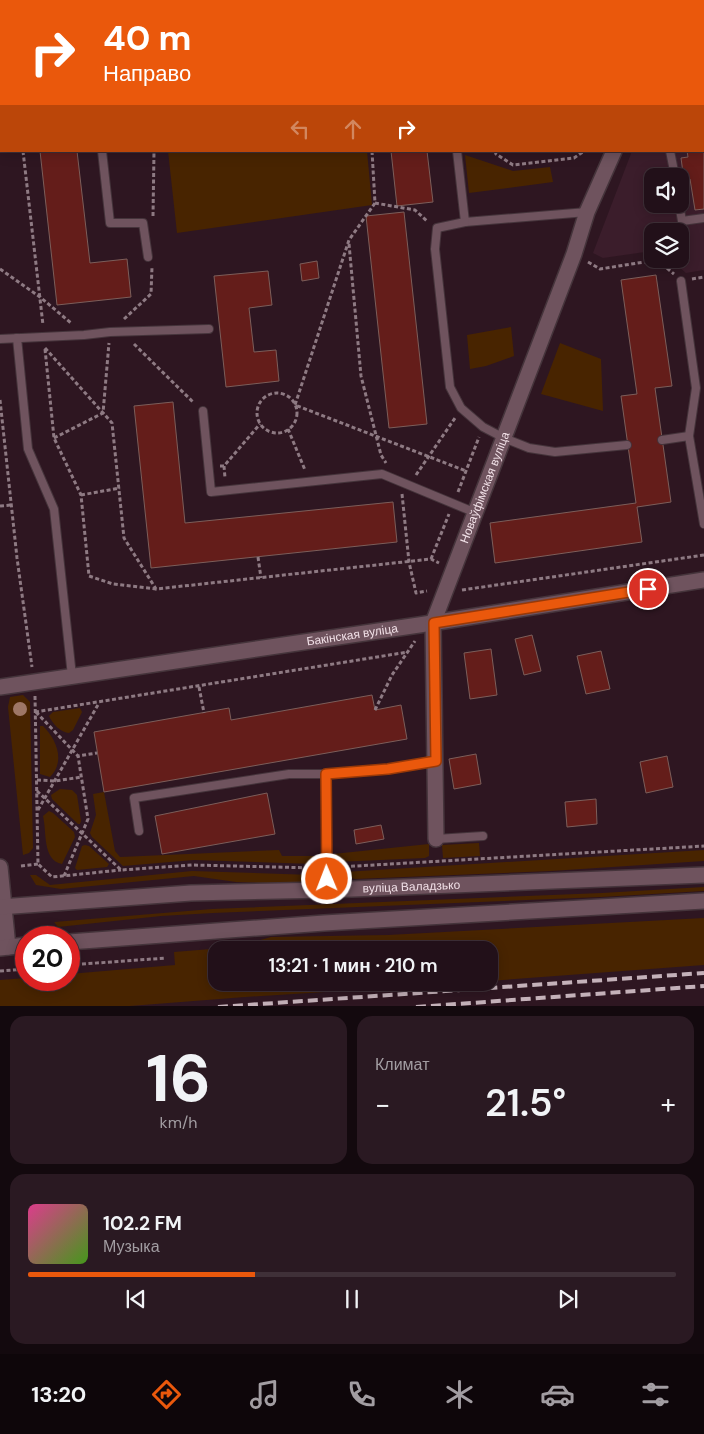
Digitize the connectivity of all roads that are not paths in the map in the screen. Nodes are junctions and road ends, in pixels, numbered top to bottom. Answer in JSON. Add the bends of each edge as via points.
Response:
{"nodes":[{"id":1,"x":102,"y":152,"type":"edge"},
{"id":2,"x":457,"y":152,"type":"edge"},
{"id":3,"x":614,"y":152,"type":"edge"},
{"id":4,"x":670,"y":152,"type":"edge"},
{"id":5,"x":673,"y":168,"type":"edge"},
{"id":6,"x":587,"y":212,"type":"junction"},
{"id":7,"x":681,"y":213,"type":"edge"},
{"id":8,"x":704,"y":218,"type":"edge"},
{"id":9,"x":465,"y":222,"type":"junction"},
{"id":10,"x":148,"y":257,"type":"dead end"},
{"id":11,"x":681,"y":281,"type":"road end"},
{"id":12,"x":209,"y":329,"type":"dead end"},
{"id":13,"x":17,"y":338,"type":"junction"},
{"id":14,"x":0,"y":339,"type":"edge"},
{"id":15,"x":203,"y":411,"type":"road end"},
{"id":16,"x":690,"y":436,"type":"junction"},
{"id":17,"x":504,"y":438,"type":"junction"},
{"id":18,"x":662,"y":440,"type":"dead end"},
{"id":19,"x":628,"y":445,"type":"dead end"},
{"id":20,"x":476,"y":513,"type":"junction"},
{"id":21,"x":704,"y":524,"type":"edge"},
{"id":22,"x":704,"y":580,"type":"edge"},
{"id":23,"x":434,"y":623,"type":"junction"},
{"id":24,"x":72,"y":676,"type":"junction"},
{"id":25,"x":0,"y":687,"type":"edge"},
{"id":26,"x":436,"y":761,"type":"junction"},
{"id":27,"x":326,"y":774,"type":"junction"},
{"id":28,"x":139,"y":831,"type":"dead end"},
{"id":29,"x":483,"y":836,"type":"dead end"},
{"id":30,"x":436,"y":839,"type":"joint"},
{"id":31,"x":0,"y":867,"type":"edge"},
{"id":32,"x":704,"y":875,"type":"edge"},
{"id":33,"x":327,"y":890,"type":"junction"},
{"id":34,"x":704,"y":901,"type":"edge"},
{"id":35,"x":2,"y":907,"type":"edge"},
{"id":36,"x":80,"y":941,"type":"edge"},
{"id":37,"x":4,"y":947,"type":"edge"}],
"edges":[{"from":1,"to":10,"type":"lane","via":[[110,223],[143,223]]},
{"from":2,"to":9,"type":"lane"},
{"from":3,"to":6,"type":"street","name":"Новаўфімская вуліца"},
{"from":4,"to":5,"type":"lane"},
{"from":6,"to":9,"type":"lane"},
{"from":6,"to":17,"type":"street","name":"Новаўфімская вуліца"},
{"from":7,"to":8,"type":"lane","via":[[682,221]]},
{"from":9,"to":17,"type":"lane","via":[[437,228],[435,250],[450,387],[461,408],[483,427]]},
{"from":11,"to":16,"type":"lane","via":[[696,388]]},
{"from":12,"to":13,"type":"lane"},
{"from":13,"to":14,"type":"lane"},
{"from":13,"to":24,"type":"lane","via":[[28,450],[54,509]]},
{"from":15,"to":20,"type":"lane","via":[[211,492],[382,474]]},
{"from":16,"to":18,"type":"lane"},
{"from":16,"to":21,"type":"lane"},
{"from":17,"to":19,"type":"lane","via":[[529,448],[555,452]]},
{"from":17,"to":20,"type":"street","name":"Новаўфімская вуліца"},
{"from":20,"to":23,"type":"street","name":"Новаўфімская вуліца"},
{"from":22,"to":23,"type":"street","name":"Бакінская вуліца"},
{"from":23,"to":24,"type":"street","name":"Бакінская вуліца"},
{"from":23,"to":26,"type":"street","name":"Новаўфімская вуліца"},
{"from":24,"to":25,"type":"street","name":"Бакінская вуліца"},
{"from":26,"to":27,"type":"lane"},
{"from":26,"to":30,"type":"street","name":"Новаўфімская вуліца"},
{"from":27,"to":28,"type":"lane","via":[[289,774],[134,798]]},
{"from":27,"to":33,"type":"lane"},
{"from":29,"to":30,"type":"lane"},
{"from":31,"to":35,"type":"street"},
{"from":32,"to":33,"type":"street","name":"вуліца Валадзько"},
{"from":33,"to":35,"type":"street","name":"вуліца Валадзько","via":[[191,893]]},
{"from":34,"to":36,"type":"street"},
{"from":35,"to":37,"type":"street"}]}
